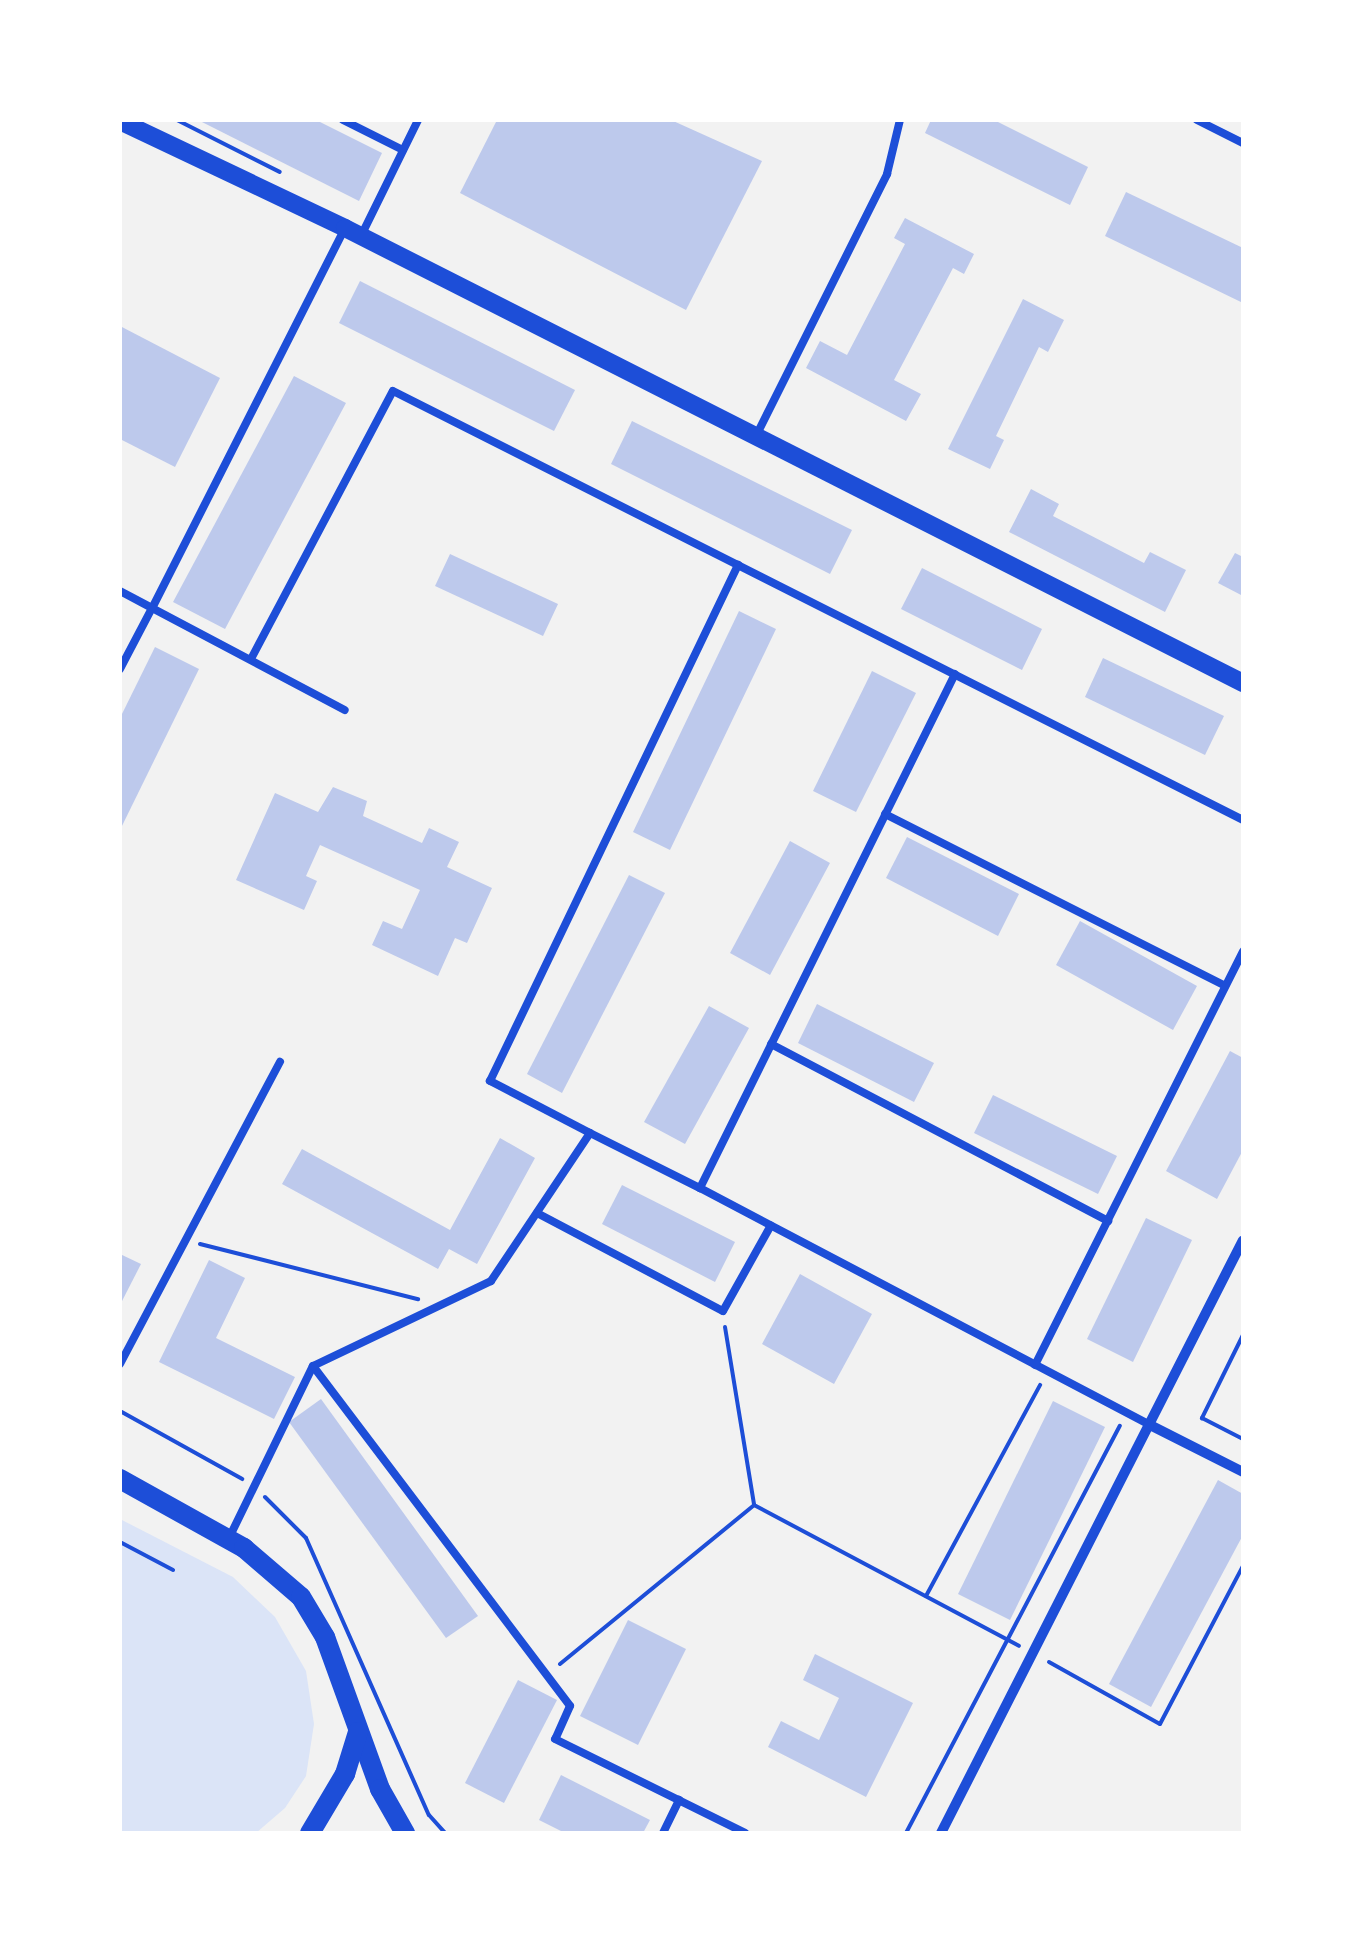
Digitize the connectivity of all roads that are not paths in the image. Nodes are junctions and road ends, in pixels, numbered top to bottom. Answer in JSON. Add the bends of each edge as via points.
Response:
{"nodes":[{"id":1,"x":343,"y":120,"type":"edge"},
{"id":2,"x":418,"y":120,"type":"edge"},
{"id":3,"x":900,"y":120,"type":"edge"},
{"id":4,"x":1198,"y":120,"type":"edge"},
{"id":5,"x":120,"y":121,"type":"edge"},
{"id":6,"x":1243,"y":143,"type":"edge"},
{"id":7,"x":403,"y":150,"type":"junction"},
{"id":8,"x":353,"y":232,"type":"junction"},
{"id":9,"x":756,"y":436,"type":"junction"},
{"id":10,"x":738,"y":565,"type":"junction"},
{"id":11,"x":120,"y":590,"type":"edge"},
{"id":12,"x":152,"y":608,"type":"junction"},
{"id":13,"x":251,"y":658,"type":"junction"},
{"id":14,"x":120,"y":670,"type":"edge"},
{"id":15,"x":955,"y":674,"type":"junction"},
{"id":16,"x":1243,"y":682,"type":"edge"},
{"id":17,"x":345,"y":710,"type":"dead end"},
{"id":18,"x":885,"y":814,"type":"junction"},
{"id":19,"x":1243,"y":820,"type":"edge"},
{"id":20,"x":1243,"y":951,"type":"edge"},
{"id":21,"x":1225,"y":986,"type":"junction"},
{"id":22,"x":771,"y":1044,"type":"junction"},
{"id":23,"x":280,"y":1062,"type":"dead end"},
{"id":24,"x":590,"y":1133,"type":"junction"},
{"id":25,"x":700,"y":1188,"type":"junction"},
{"id":26,"x":537,"y":1212,"type":"junction"},
{"id":27,"x":1108,"y":1221,"type":"junction"},
{"id":28,"x":771,"y":1225,"type":"junction"},
{"id":29,"x":1243,"y":1240,"type":"edge"},
{"id":30,"x":120,"y":1364,"type":"edge"},
{"id":31,"x":1035,"y":1364,"type":"junction"},
{"id":32,"x":314,"y":1366,"type":"junction"},
{"id":33,"x":1150,"y":1425,"type":"junction"},
{"id":34,"x":1243,"y":1472,"type":"edge"},
{"id":35,"x":120,"y":1480,"type":"edge"},
{"id":36,"x":228,"y":1540,"type":"junction"},
{"id":37,"x":358,"y":1732,"type":"junction"},
{"id":38,"x":679,"y":1800,"type":"junction"},
{"id":39,"x":310,"y":1833,"type":"edge"},
{"id":40,"x":405,"y":1833,"type":"edge"},
{"id":41,"x":663,"y":1833,"type":"edge"},
{"id":42,"x":745,"y":1833,"type":"edge"},
{"id":43,"x":941,"y":1833,"type":"edge"}],
"edges":[{"from":1,"to":7,"type":"lane"},
{"from":2,"to":7,"type":"lane"},
{"from":3,"to":9,"type":"lane","via":[[888,174]]},
{"from":4,"to":6,"type":"lane"},
{"from":5,"to":8,"type":"street"},
{"from":7,"to":8,"type":"lane"},
{"from":8,"to":9,"type":"street"},
{"from":8,"to":12,"type":"lane"},
{"from":9,"to":16,"type":"street"},
{"from":10,"to":13,"type":"lane","via":[[393,391]]},
{"from":10,"to":15,"type":"lane"},
{"from":10,"to":24,"type":"lane","via":[[490,1081]]},
{"from":11,"to":12,"type":"lane"},
{"from":12,"to":13,"type":"lane"},
{"from":12,"to":14,"type":"lane"},
{"from":13,"to":17,"type":"lane"},
{"from":15,"to":18,"type":"lane"},
{"from":15,"to":19,"type":"lane"},
{"from":18,"to":21,"type":"lane"},
{"from":18,"to":22,"type":"lane"},
{"from":20,"to":21,"type":"lane"},
{"from":21,"to":27,"type":"lane"},
{"from":22,"to":25,"type":"lane"},
{"from":22,"to":27,"type":"lane"},
{"from":23,"to":30,"type":"lane"},
{"from":24,"to":25,"type":"lane"},
{"from":24,"to":26,"type":"lane"},
{"from":25,"to":28,"type":"lane"},
{"from":26,"to":28,"type":"lane","via":[[723,1310]]},
{"from":26,"to":32,"type":"lane","via":[[492,1280]]},
{"from":27,"to":31,"type":"lane"},
{"from":28,"to":31,"type":"lane"},
{"from":29,"to":33,"type":"street"},
{"from":31,"to":33,"type":"lane"},
{"from":32,"to":36,"type":"lane"},
{"from":32,"to":38,"type":"lane","via":[[570,1706],[556,1739]]},
{"from":33,"to":34,"type":"street"},
{"from":33,"to":43,"type":"street"},
{"from":35,"to":36,"type":"main road"},
{"from":36,"to":37,"type":"main road","via":[[301,1597],[344,1681]]},
{"from":37,"to":39,"type":"main road","via":[[346,1774]]},
{"from":37,"to":40,"type":"main road"},
{"from":38,"to":41,"type":"lane"},
{"from":38,"to":42,"type":"lane"}]}
